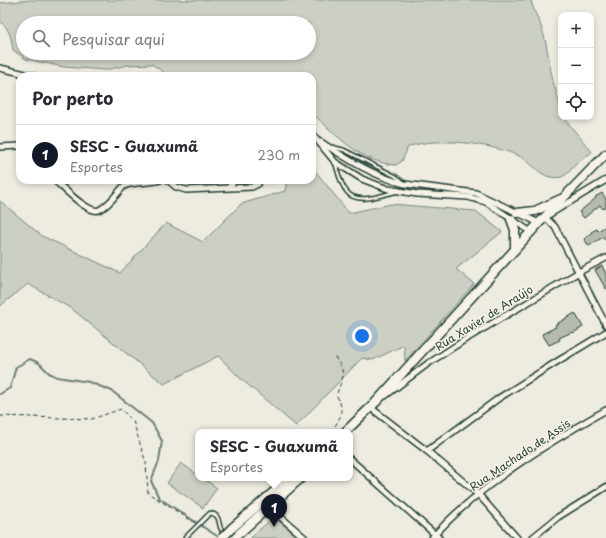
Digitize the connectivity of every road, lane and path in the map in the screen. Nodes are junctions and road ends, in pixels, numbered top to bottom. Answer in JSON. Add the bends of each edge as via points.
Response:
{"nodes":[{"id":1,"x":0,"y":68,"type":"edge"},
{"id":2,"x":17,"y":72,"type":"edge"},
{"id":3,"x":316,"y":139,"type":"edge"},
{"id":4,"x":318,"y":141,"type":"junction"},
{"id":5,"x":16,"y":146,"type":"edge"},
{"id":6,"x":0,"y":147,"type":"edge"},
{"id":7,"x":606,"y":154,"type":"edge"},
{"id":8,"x":335,"y":162,"type":"junction"},
{"id":9,"x":606,"y":180,"type":"edge"},
{"id":10,"x":59,"y":184,"type":"edge"},
{"id":11,"x":129,"y":184,"type":"edge"},
{"id":12,"x":173,"y":184,"type":"edge"},
{"id":13,"x":232,"y":184,"type":"edge"},
{"id":14,"x":258,"y":184,"type":"edge"},
{"id":15,"x":229,"y":187,"type":"junction"},
{"id":16,"x":396,"y":192,"type":"junction"},
{"id":17,"x":564,"y":198,"type":"junction"},
{"id":18,"x":514,"y":216,"type":"junction"},
{"id":19,"x":542,"y":220,"type":"junction"},
{"id":20,"x":531,"y":232,"type":"junction"},
{"id":21,"x":515,"y":249,"type":"junction"},
{"id":22,"x":606,"y":258,"type":"edge"},
{"id":23,"x":579,"y":272,"type":"junction"},
{"id":24,"x":606,"y":325,"type":"edge"},
{"id":25,"x":606,"y":332,"type":"edge"},
{"id":26,"x":334,"y":356,"type":"dead end"},
{"id":27,"x":373,"y":405,"type":"junction"},
{"id":28,"x":606,"y":410,"type":"edge"},
{"id":29,"x":0,"y":416,"type":"edge"},
{"id":30,"x":334,"y":429,"type":"edge"},
{"id":31,"x":348,"y":429,"type":"edge"},
{"id":32,"x":427,"y":451,"type":"junction"},
{"id":33,"x":353,"y":462,"type":"edge"},
{"id":34,"x":287,"y":481,"type":"edge"},
{"id":35,"x":298,"y":481,"type":"edge"},
{"id":36,"x":606,"y":487,"type":"edge"},
{"id":37,"x":478,"y":494,"type":"junction"},
{"id":38,"x":269,"y":507,"type":"junction"},
{"id":39,"x":198,"y":524,"type":"junction"},
{"id":40,"x":235,"y":534,"type":"edge"},
{"id":41,"x":436,"y":537,"type":"edge"},
{"id":42,"x":185,"y":538,"type":"edge"},
{"id":43,"x":222,"y":538,"type":"edge"},
{"id":44,"x":229,"y":538,"type":"edge"},
{"id":45,"x":305,"y":538,"type":"edge"},
{"id":46,"x":518,"y":538,"type":"edge"},
{"id":47,"x":532,"y":538,"type":"edge"}],
"edges":[{"from":1,"to":2,"type":"street"},
{"from":3,"to":4,"type":"street"},
{"from":4,"to":8,"type":"street"},
{"from":4,"to":18,"type":"street","via":[[396,182],[476,193]]},
{"from":5,"to":6,"type":"street"},
{"from":7,"to":17,"type":"main road"},
{"from":8,"to":16,"type":"street","via":[[362,179]]},
{"from":8,"to":16,"type":"lane","via":[[344,189],[353,197],[366,198]]},
{"from":9,"to":19,"type":"street"},
{"from":10,"to":11,"type":"street","via":[[85,207],[93,210],[101,209]]},
{"from":12,"to":15,"type":"street","via":[[186,190]]},
{"from":13,"to":15,"type":"street"},
{"from":14,"to":15,"type":"street","via":[[252,187]]},
{"from":16,"to":18,"type":"street","via":[[479,199]]},
{"from":17,"to":18,"type":"main road","via":[[535,211]]},
{"from":17,"to":19,"type":"main road"},
{"from":18,"to":19,"type":"street"},
{"from":18,"to":20,"type":"street"},
{"from":18,"to":21,"type":"main road"},
{"from":19,"to":20,"type":"main road"},
{"from":19,"to":23,"type":"street","via":[[555,227]]},
{"from":20,"to":21,"type":"main road"},
{"from":21,"to":27,"type":"main road"},
{"from":22,"to":23,"type":"street","name":"Rua Xavier de Araújo"},
{"from":23,"to":24,"type":"street"},
{"from":23,"to":27,"type":"street","name":"Rua Xavier de Araújo","via":[[426,365]]},
{"from":25,"to":32,"type":"street","via":[[499,398]]},
{"from":26,"to":30,"type":"path","via":[[343,374],[337,396],[342,411]]},
{"from":27,"to":31,"type":"main road"},
{"from":27,"to":32,"type":"street"},
{"from":28,"to":37,"type":"street","name":"Rua Machado de Assis","via":[[544,447]]},
{"from":29,"to":39,"type":"path","via":[[92,419],[121,409],[133,421],[146,463],[148,493]]},
{"from":32,"to":37,"type":"street"},
{"from":33,"to":41,"type":"street"},
{"from":34,"to":40,"type":"main road"},
{"from":35,"to":38,"type":"main road"},
{"from":36,"to":47,"type":"street","via":[[558,517]]},
{"from":37,"to":41,"type":"street","name":"Rua Machado de Assis"},
{"from":37,"to":46,"type":"street"},
{"from":38,"to":40,"type":"main road"},
{"from":38,"to":45,"type":"street"},
{"from":39,"to":42,"type":"lane"},
{"from":39,"to":44,"type":"lane","via":[[208,514],[213,514]]},
{"from":40,"to":43,"type":"main road","bridge":true}]}
